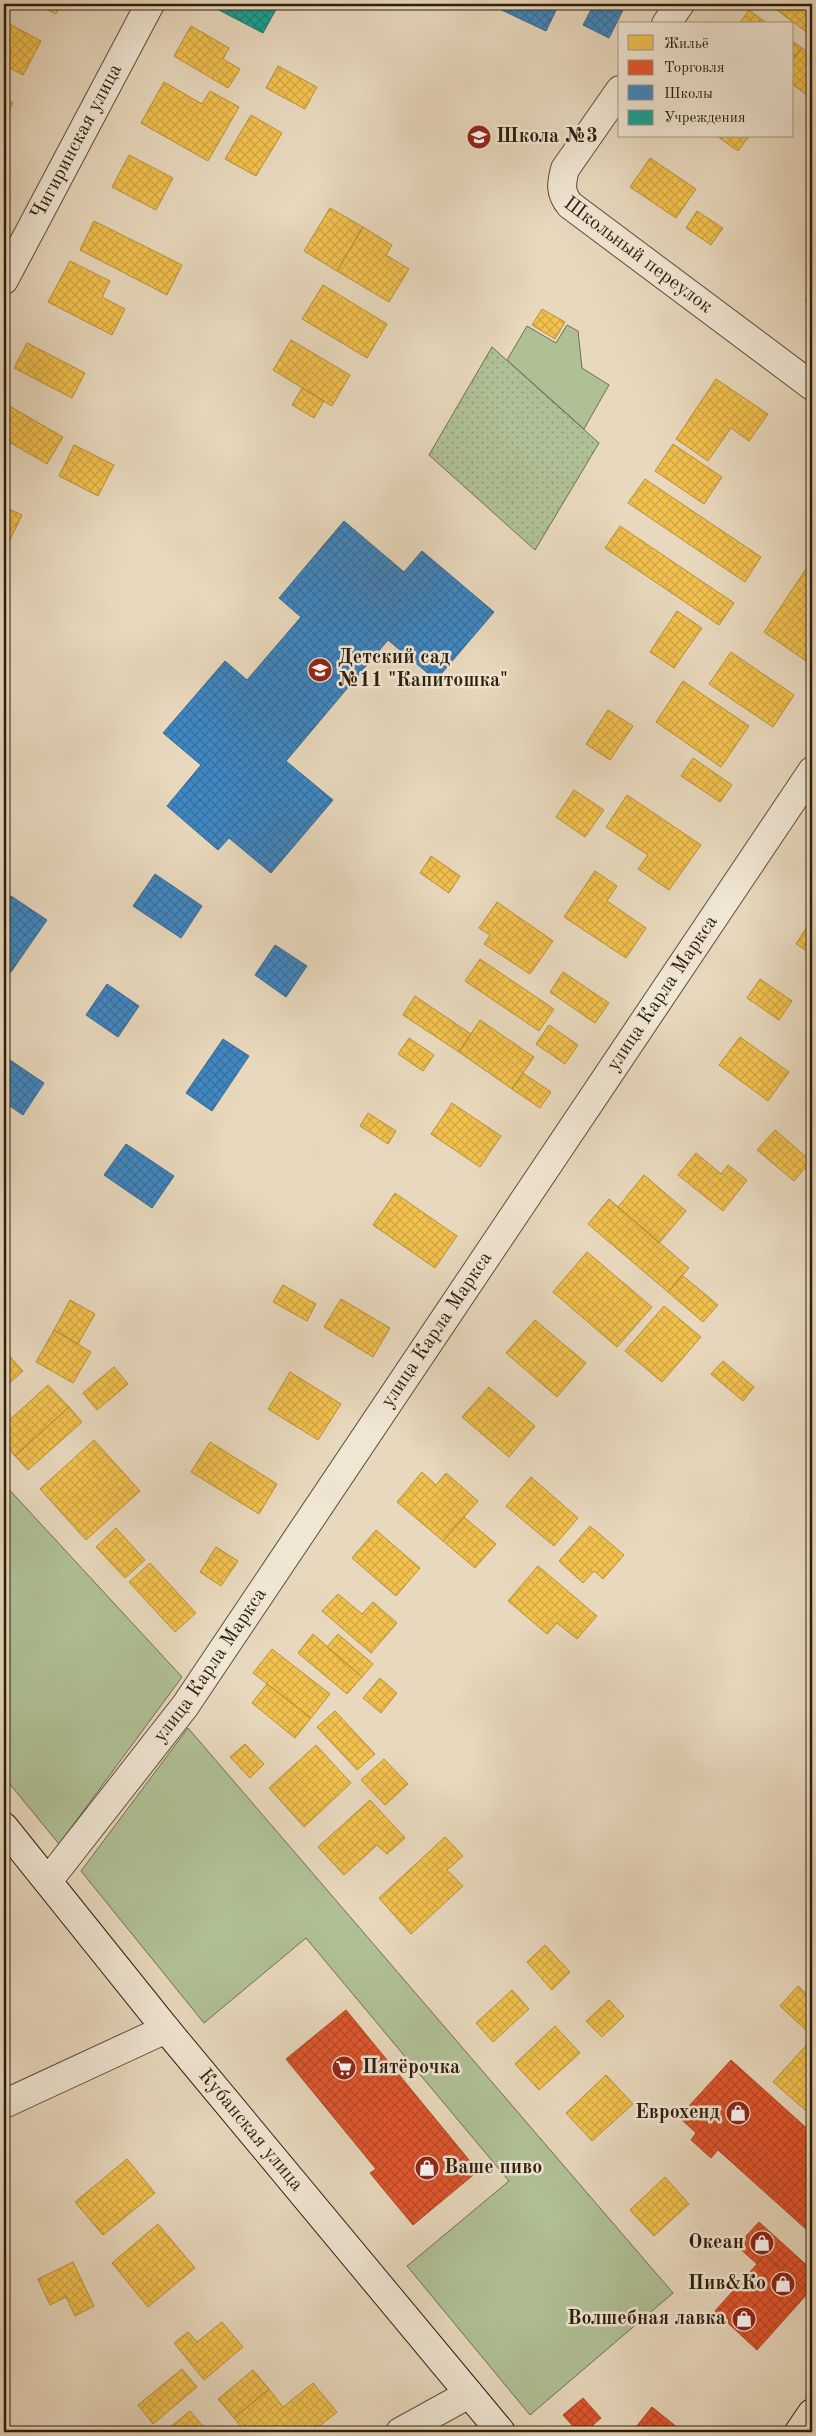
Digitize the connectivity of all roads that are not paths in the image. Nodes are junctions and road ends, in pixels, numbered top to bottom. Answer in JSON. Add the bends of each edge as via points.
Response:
{"nodes":[{"id":1,"x":150,"y":4,"type":"edge"},
{"id":2,"x":680,"y":4,"type":"edge"},
{"id":3,"x":667,"y":22,"type":"edge"},
{"id":4,"x":618,"y":93,"type":"edge"},
{"id":5,"x":4,"y":280,"type":"edge"},
{"id":6,"x":812,"y":386,"type":"edge"},
{"id":7,"x":812,"y":770,"type":"edge"},
{"id":8,"x":4,"y":1826,"type":"edge"},
{"id":9,"x":48,"y":1881,"type":"junction"},
{"id":10,"x":166,"y":2028,"type":"junction"},
{"id":11,"x":4,"y":2104,"type":"edge"},
{"id":12,"x":469,"y":2394,"type":"junction"},
{"id":13,"x":812,"y":2413,"type":"edge"},
{"id":14,"x":400,"y":2432,"type":"edge"},
{"id":15,"x":500,"y":2432,"type":"edge"},
{"id":16,"x":799,"y":2432,"type":"edge"}],
"edges":[{"from":1,"to":5,"type":"street","name":"Чигиринская улица"},
{"from":2,"to":3,"type":"street"},
{"from":4,"to":6,"type":"street","name":"Школьный переулок","via":[[565,169],[563,196],[570,205]]},
{"from":7,"to":9,"type":"street","name":"улица Карла Маркса","via":[[185,1706]]},
{"from":8,"to":9,"type":"street","name":"Кубанская улица"},
{"from":9,"to":10,"type":"street","name":"Кубанская улица"},
{"from":10,"to":11,"type":"street"},
{"from":10,"to":12,"type":"street","name":"Кубанская улица"},
{"from":12,"to":14,"type":"street"},
{"from":12,"to":15,"type":"street","name":"Кубанская улица"},
{"from":13,"to":16,"type":"street"}]}
